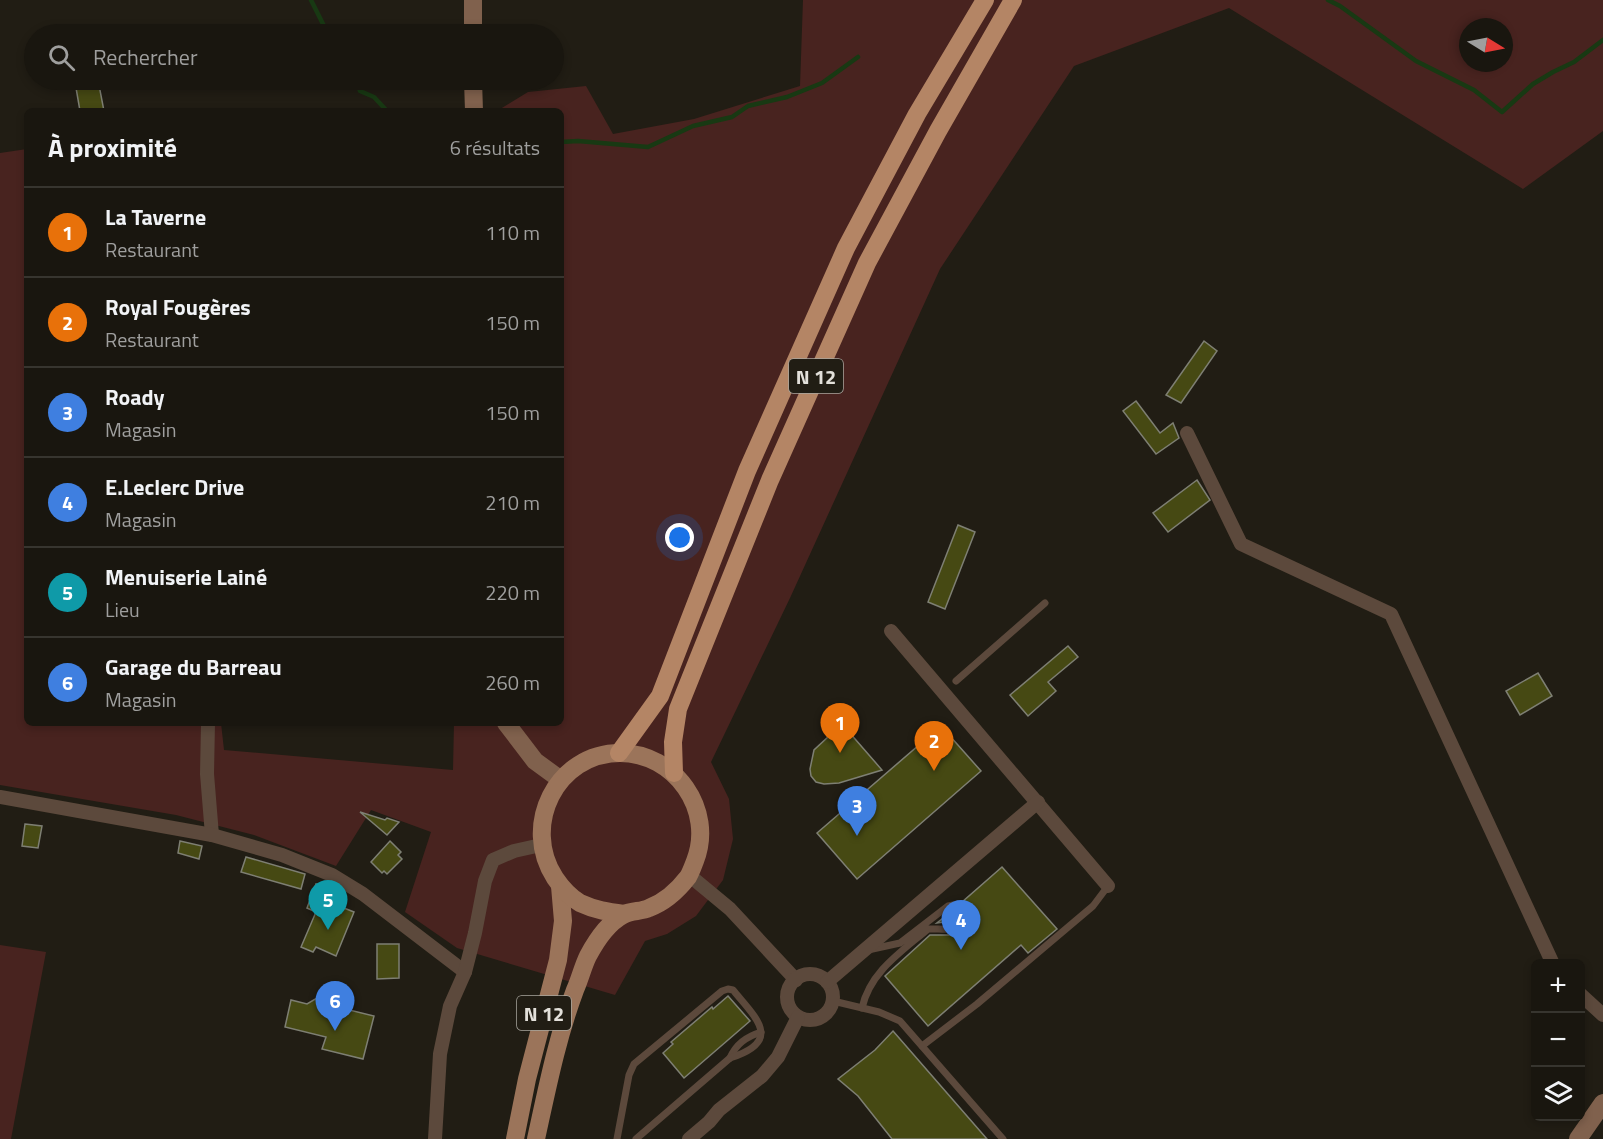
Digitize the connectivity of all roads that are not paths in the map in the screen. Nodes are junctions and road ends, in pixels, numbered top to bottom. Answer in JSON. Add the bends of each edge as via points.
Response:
{"nodes":[{"id":1,"x":473,"y":0,"type":"edge"},
{"id":2,"x":986,"y":0,"type":"edge"},
{"id":3,"x":1013,"y":0,"type":"edge"},
{"id":4,"x":473,"y":24,"type":"edge"},
{"id":5,"x":473,"y":90,"type":"edge"},
{"id":6,"x":474,"y":108,"type":"edge"},
{"id":7,"x":1187,"y":433,"type":"dead end"},
{"id":8,"x":1045,"y":603,"type":"dead end"},
{"id":9,"x":891,"y":631,"type":"dead end"},
{"id":10,"x":956,"y":681,"type":"dead end"},
{"id":11,"x":208,"y":726,"type":"edge"},
{"id":12,"x":508,"y":726,"type":"edge"},
{"id":13,"x":619,"y":753,"type":"junction"},
{"id":14,"x":674,"y":773,"type":"junction"},
{"id":15,"x":561,"y":780,"type":"junction"},
{"id":16,"x":0,"y":797,"type":"edge"},
{"id":17,"x":1038,"y":802,"type":"junction"},
{"id":18,"x":212,"y":836,"type":"junction"},
{"id":19,"x":541,"y":845,"type":"junction"},
{"id":20,"x":689,"y":875,"type":"junction"},
{"id":21,"x":560,"y":886,"type":"junction"},
{"id":22,"x":1108,"y":886,"type":"joint"},
{"id":23,"x":624,"y":914,"type":"junction"},
{"id":24,"x":862,"y":951,"type":"junction"},
{"id":25,"x":1551,"y":959,"type":"edge"},
{"id":26,"x":465,"y":972,"type":"junction"},
{"id":27,"x":796,"y":980,"type":"junction"},
{"id":28,"x":827,"y":982,"type":"junction"},
{"id":29,"x":1585,"y":998,"type":"edge"},
{"id":30,"x":833,"y":1001,"type":"junction"},
{"id":31,"x":862,"y":1008,"type":"junction"},
{"id":32,"x":1603,"y":1015,"type":"edge"},
{"id":33,"x":798,"y":1017,"type":"junction"},
{"id":34,"x":761,"y":1032,"type":"junction"},
{"id":35,"x":922,"y":1046,"type":"junction"},
{"id":36,"x":730,"y":1058,"type":"junction"},
{"id":37,"x":1603,"y":1103,"type":"edge"},
{"id":38,"x":435,"y":1139,"type":"edge"},
{"id":39,"x":515,"y":1139,"type":"edge"},
{"id":40,"x":536,"y":1139,"type":"edge"},
{"id":41,"x":617,"y":1139,"type":"edge"},
{"id":42,"x":636,"y":1139,"type":"edge"},
{"id":43,"x":689,"y":1139,"type":"edge"},
{"id":44,"x":1003,"y":1139,"type":"edge"},
{"id":45,"x":1578,"y":1139,"type":"edge"}],
"edges":[{"from":1,"to":4,"type":"main road"},
{"from":2,"to":13,"type":"highway","number":"N 12","via":[[917,114],[846,248],[747,471],[660,696]]},
{"from":3,"to":14,"type":"highway","number":"N 12","via":[[867,263],[775,469],[678,709]]},
{"from":5,"to":6,"type":"main road"},
{"from":7,"to":25,"type":"street","via":[[1241,544],[1391,614]]},
{"from":8,"to":10,"type":"lane"},
{"from":9,"to":17,"type":"street"},
{"from":11,"to":18,"type":"street"},
{"from":12,"to":15,"type":"main road","via":[[535,761]]},
{"from":13,"to":14,"type":"main road","via":[[639,755]]},
{"from":13,"to":15,"type":"main road","via":[[597,756],[578,765]]},
{"from":14,"to":20,"type":"main road","via":[[691,795],[700,821],[699,849]]},
{"from":15,"to":19,"type":"main road","via":[[548,799],[541,821]]},
{"from":16,"to":18,"type":"street"},
{"from":17,"to":22,"type":"street"},
{"from":17,"to":24,"type":"street"},
{"from":18,"to":26,"type":"street","via":[[282,855],[332,875]]},
{"from":19,"to":21,"type":"main road"},
{"from":19,"to":26,"type":"street","via":[[493,860],[484,881]]},
{"from":20,"to":23,"type":"main road","via":[[665,900]]},
{"from":20,"to":27,"type":"street","via":[[730,909]]},
{"from":21,"to":23,"type":"main road","via":[[578,902],[600,911]]},
{"from":21,"to":39,"type":"main road","number":"N 12","via":[[558,960]]},
{"from":22,"to":35,"type":"lane","via":[[1093,906]]},
{"from":23,"to":40,"type":"main road","number":"N 12","via":[[609,925],[588,956],[565,1018]]},
{"from":24,"to":28,"type":"street"},
{"from":24,"to":31,"type":"lane","via":[[900,943],[948,906],[962,910],[960,924],[951,930],[928,929],[886,964],[876,976]]},
{"from":26,"to":38,"type":"street","via":[[450,1006]]},
{"from":27,"to":28,"type":"street","via":[[815,975]]},
{"from":27,"to":33,"type":"street","via":[[787,999]]},
{"from":28,"to":30,"type":"street"},
{"from":29,"to":32,"type":"street"},
{"from":30,"to":31,"type":"lane"},
{"from":30,"to":33,"type":"street","via":[[822,1017]]},
{"from":31,"to":35,"type":"lane","via":[[900,1021]]},
{"from":33,"to":43,"type":"street","via":[[767,1070]]},
{"from":34,"to":36,"type":"lane","via":[[734,1048]]},
{"from":34,"to":36,"type":"lane","via":[[759,1042]]},
{"from":34,"to":41,"type":"lane","via":[[760,1024],[733,990],[722,991],[634,1064]]},
{"from":35,"to":44,"type":"lane"},
{"from":36,"to":42,"type":"lane"},
{"from":37,"to":45,"type":"main road"}]}
